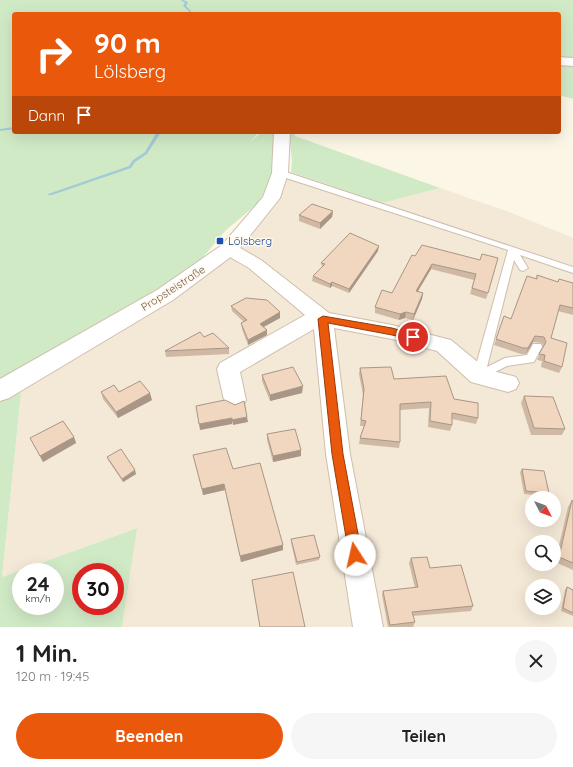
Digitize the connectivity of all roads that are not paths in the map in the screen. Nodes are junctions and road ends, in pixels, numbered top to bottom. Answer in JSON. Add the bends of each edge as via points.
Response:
{"nodes":[{"id":1,"x":561,"y":61,"type":"edge"},
{"id":2,"x":573,"y":62,"type":"edge"},
{"id":3,"x":282,"y":134,"type":"edge"},
{"id":4,"x":280,"y":173,"type":"junction"},
{"id":5,"x":229,"y":249,"type":"junction"},
{"id":6,"x":513,"y":249,"type":"junction"},
{"id":7,"x":523,"y":268,"type":"dead end"},
{"id":8,"x":573,"y":270,"type":"edge"},
{"id":9,"x":321,"y":318,"type":"junction"},
{"id":10,"x":537,"y":347,"type":"dead end"},
{"id":11,"x":479,"y":376,"type":"junction"},
{"id":12,"x":508,"y":383,"type":"dead end"},
{"id":13,"x":0,"y":391,"type":"edge"},
{"id":14,"x":235,"y":400,"type":"dead end"},
{"id":15,"x":368,"y":627,"type":"edge"}],
"edges":[{"from":1,"to":2,"type":"street"},
{"from":3,"to":4,"type":"street","name":"Propsteistraße"},
{"from":4,"to":5,"type":"street","name":"Propsteistraße","via":[[271,198]]},
{"from":4,"to":6,"type":"lane"},
{"from":5,"to":9,"type":"street","via":[[254,264]]},
{"from":5,"to":13,"type":"street","name":"Propsteistraße","via":[[165,295]]},
{"from":6,"to":7,"type":"lane"},
{"from":6,"to":8,"type":"lane"},
{"from":6,"to":11,"type":"lane"},
{"from":9,"to":11,"type":"street","via":[[444,345]]},
{"from":9,"to":14,"type":"street","via":[[228,369]]},
{"from":9,"to":15,"type":"street","via":[[338,454]]},
{"from":10,"to":11,"type":"lane","via":[[530,359],[504,362]]},
{"from":11,"to":12,"type":"street"}]}
